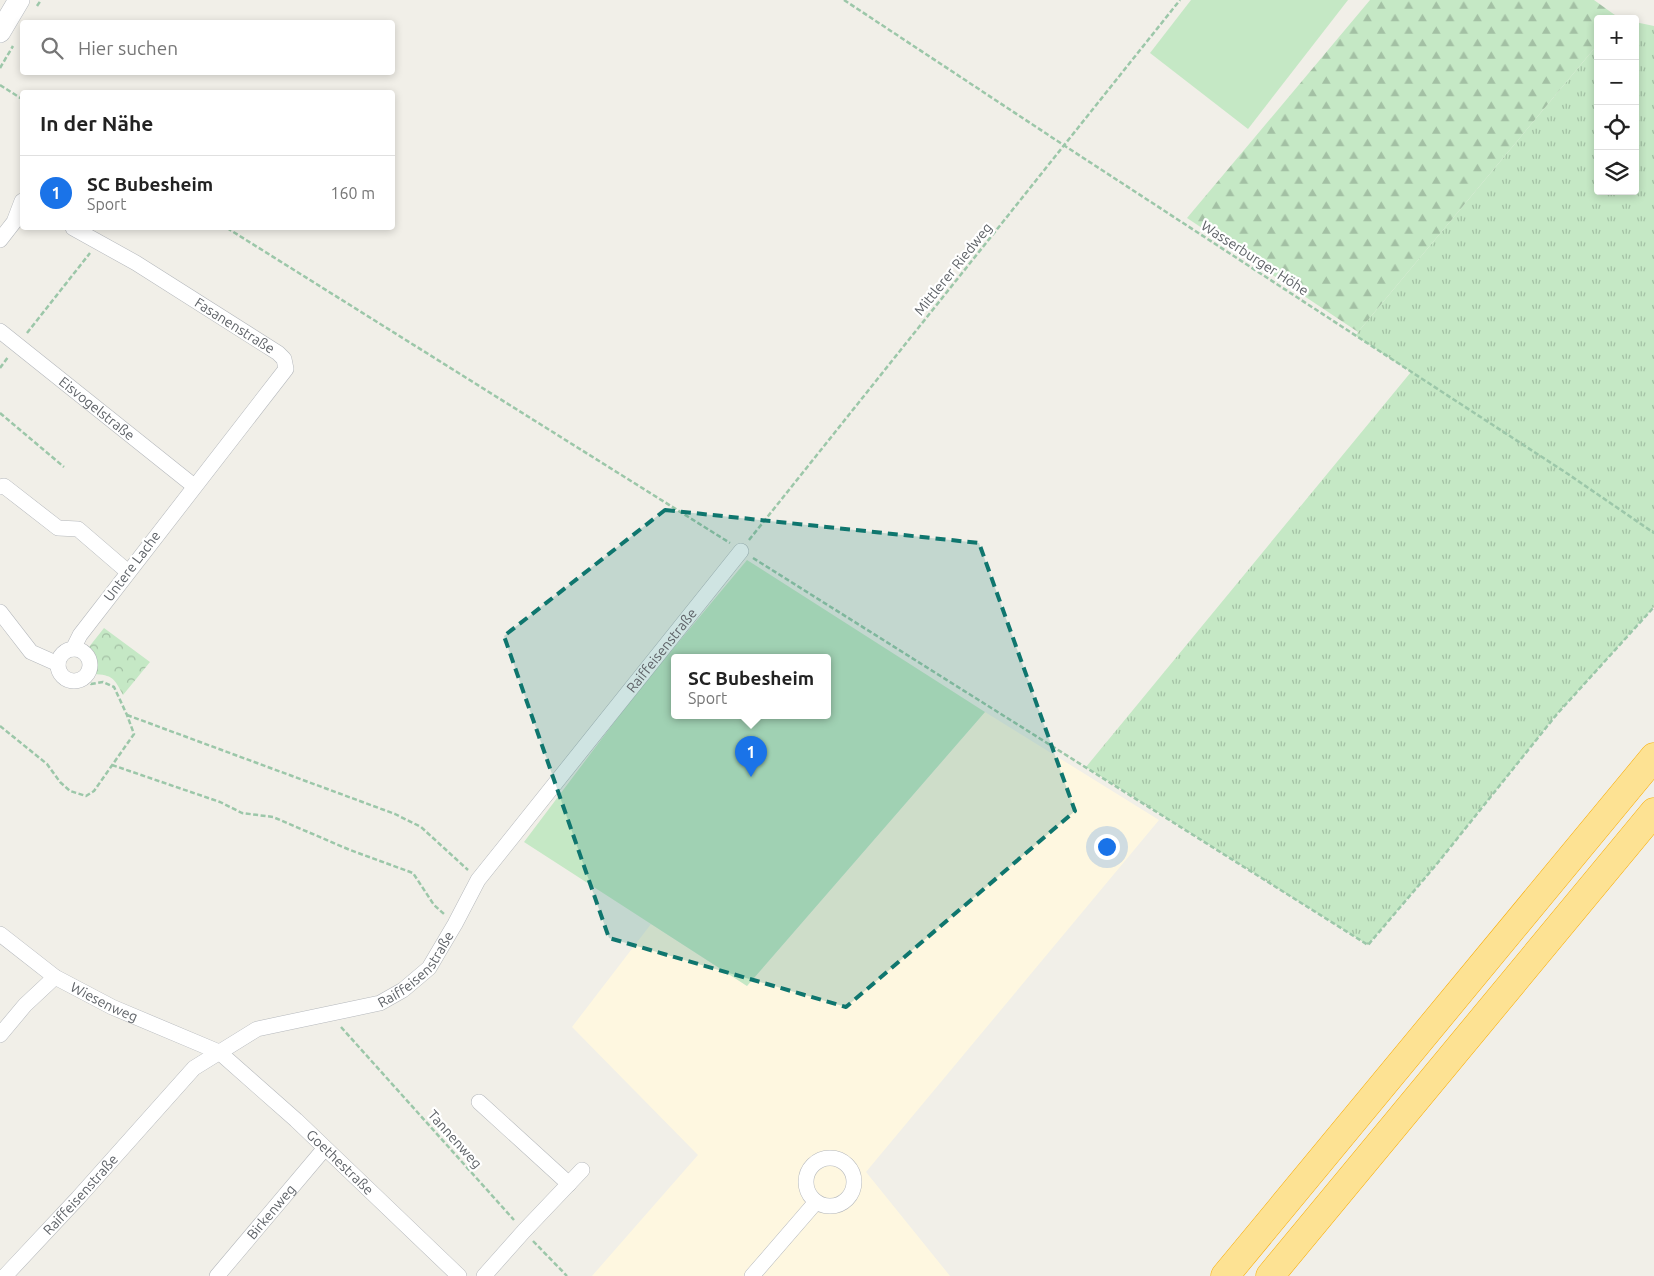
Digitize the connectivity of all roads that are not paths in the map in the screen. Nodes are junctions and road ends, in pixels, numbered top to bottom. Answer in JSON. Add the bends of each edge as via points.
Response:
{"nodes":[{"id":1,"x":19,"y":0,"type":"edge"},
{"id":2,"x":7,"y":39,"type":"edge"},
{"id":3,"x":18,"y":222,"type":"edge"},
{"id":4,"x":77,"y":230,"type":"edge"},
{"id":5,"x":0,"y":240,"type":"edge"},
{"id":6,"x":0,"y":331,"type":"edge"},
{"id":7,"x":0,"y":486,"type":"edge"},
{"id":8,"x":194,"y":486,"type":"junction"},
{"id":9,"x":741,"y":551,"type":"road end"},
{"id":10,"x":128,"y":572,"type":"junction"},
{"id":11,"x":0,"y":612,"type":"edge"},
{"id":12,"x":73,"y":649,"type":"junction"},
{"id":13,"x":58,"y":664,"type":"junction"},
{"id":14,"x":1654,"y":758,"type":"edge"},
{"id":15,"x":1654,"y":812,"type":"edge"},
{"id":16,"x":0,"y":934,"type":"edge"},
{"id":17,"x":55,"y":977,"type":"junction"},
{"id":18,"x":0,"y":1035,"type":"edge"},
{"id":19,"x":219,"y":1052,"type":"junction"},
{"id":20,"x":480,"y":1102,"type":"dead end"},
{"id":21,"x":325,"y":1148,"type":"junction"},
{"id":22,"x":582,"y":1170,"type":"dead end"},
{"id":23,"x":569,"y":1184,"type":"junction"},
{"id":24,"x":816,"y":1202,"type":"dead end"},
{"id":25,"x":5,"y":1276,"type":"edge"},
{"id":26,"x":217,"y":1276,"type":"edge"},
{"id":27,"x":459,"y":1276,"type":"edge"},
{"id":28,"x":484,"y":1276,"type":"edge"},
{"id":29,"x":752,"y":1276,"type":"edge"},
{"id":30,"x":1225,"y":1276,"type":"edge"},
{"id":31,"x":1270,"y":1276,"type":"edge"}],
"edges":[{"from":1,"to":2,"type":"street"},
{"from":3,"to":5,"type":"street"},
{"from":4,"to":8,"type":"street","name":"Fasanenstraße","via":[[136,262],[284,359],[286,369]]},
{"from":6,"to":8,"type":"street","name":"Eisvogelstraße"},
{"from":7,"to":10,"type":"street","via":[[58,528],[78,529]]},
{"from":8,"to":10,"type":"street","name":"Untere Lache"},
{"from":9,"to":19,"type":"street","name":"Raiffeisenstraße","via":[[478,880],[429,968],[380,1003],[257,1030]]},
{"from":10,"to":12,"type":"street","name":"Untere Lache"},
{"from":11,"to":13,"type":"street","via":[[31,652]]},
{"from":12,"to":13,"type":"street","name":"Untere Lache","via":[[61,655]]},
{"from":12,"to":13,"type":"street","via":[[83,652],[89,660],[86,676],[77,681],[68,680],[60,674]]},
{"from":14,"to":30,"type":"highway"},
{"from":15,"to":31,"type":"highway"},
{"from":16,"to":17,"type":"street","name":"Wiesenweg"},
{"from":17,"to":18,"type":"street","via":[[25,1005]]},
{"from":17,"to":19,"type":"street","name":"Wiesenweg","via":[[112,1007]]},
{"from":19,"to":21,"type":"street","name":"Goethestraße"},
{"from":19,"to":25,"type":"street","name":"Raiffeisenstraße","via":[[194,1068]]},
{"from":20,"to":23,"type":"street"},
{"from":21,"to":26,"type":"street","name":"Birkenweg"},
{"from":21,"to":27,"type":"street","name":"Goethestraße"},
{"from":22,"to":23,"type":"street"},
{"from":23,"to":28,"type":"street"},
{"from":24,"to":29,"type":"street"}]}
